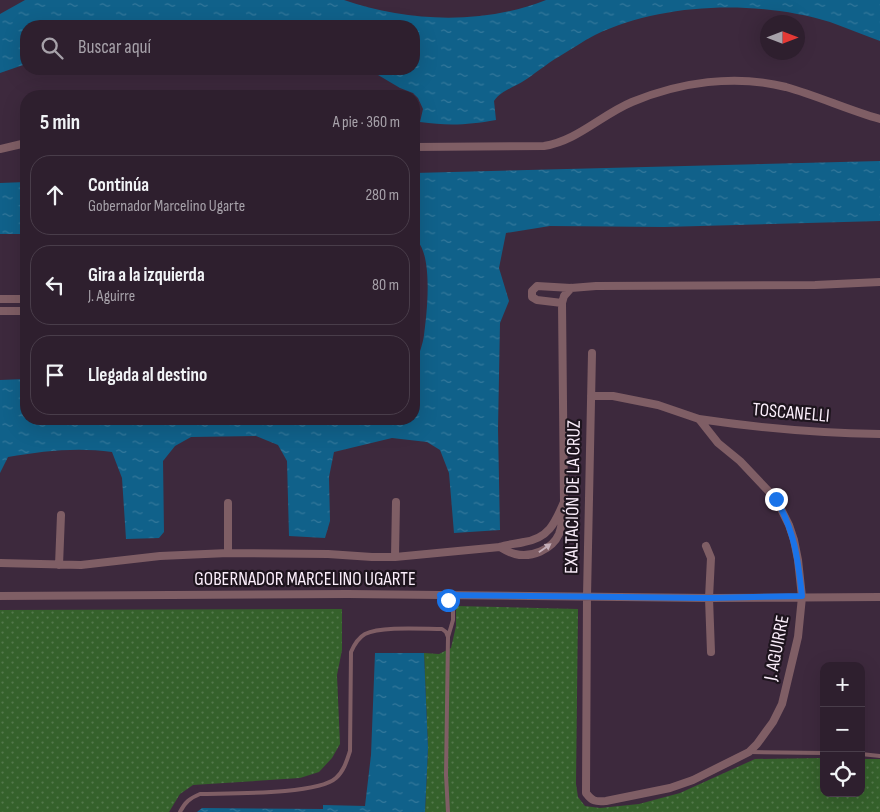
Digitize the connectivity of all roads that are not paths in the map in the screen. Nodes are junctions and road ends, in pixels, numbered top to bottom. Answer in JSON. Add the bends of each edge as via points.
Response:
{"nodes":[{"id":1,"x":880,"y":119,"type":"edge"},
{"id":2,"x":20,"y":144,"type":"edge"},
{"id":3,"x":420,"y":147,"type":"edge"},
{"id":4,"x":0,"y":149,"type":"edge"},
{"id":5,"x":880,"y":282,"type":"edge"},
{"id":6,"x":571,"y":288,"type":"junction"},
{"id":7,"x":0,"y":299,"type":"edge"},
{"id":8,"x":20,"y":299,"type":"edge"},
{"id":9,"x":562,"y":303,"type":"junction"},
{"id":10,"x":0,"y":311,"type":"edge"},
{"id":11,"x":20,"y":311,"type":"edge"},
{"id":12,"x":592,"y":353,"type":"dead end"},
{"id":13,"x":591,"y":396,"type":"junction"},
{"id":14,"x":699,"y":419,"type":"junction"},
{"id":15,"x":880,"y":434,"type":"edge"},
{"id":16,"x":396,"y":502,"type":"dead end"},
{"id":17,"x":564,"y":502,"type":"junction"},
{"id":18,"x":228,"y":503,"type":"dead end"},
{"id":19,"x":61,"y":515,"type":"dead end"},
{"id":20,"x":706,"y":546,"type":"dead end"},
{"id":21,"x":500,"y":547,"type":"junction"},
{"id":22,"x":228,"y":553,"type":"junction"},
{"id":23,"x":395,"y":557,"type":"junction"},
{"id":24,"x":0,"y":563,"type":"edge"},
{"id":25,"x":59,"y":565,"type":"junction"},
{"id":26,"x":440,"y":595,"type":"junction"},
{"id":27,"x":0,"y":596,"type":"edge"},
{"id":28,"x":587,"y":596,"type":"junction"},
{"id":29,"x":802,"y":596,"type":"junction"},
{"id":30,"x":880,"y":597,"type":"edge"},
{"id":31,"x":709,"y":598,"type":"junction"},
{"id":32,"x":448,"y":637,"type":"junction"},
{"id":33,"x":711,"y":652,"type":"dead end"},
{"id":34,"x":749,"y":752,"type":"junction"},
{"id":35,"x":820,"y":753,"type":"edge"},
{"id":36,"x":865,"y":754,"type":"edge"},
{"id":37,"x":880,"y":756,"type":"edge"},
{"id":38,"x":586,"y":793,"type":"joint"},
{"id":39,"x":180,"y":812,"type":"edge"},
{"id":40,"x":448,"y":812,"type":"edge"}],
"edges":[{"from":1,"to":3,"type":"street","via":[[777,85],[714,82],[646,96],[555,144]]},
{"from":2,"to":4,"type":"street"},
{"from":5,"to":6,"type":"street"},
{"from":6,"to":9,"type":"street"},
{"from":6,"to":9,"type":"street","via":[[537,286],[532,291],[532,297],[537,300]]},
{"from":7,"to":8,"type":"street"},
{"from":9,"to":17,"type":"street"},
{"from":10,"to":11,"type":"street"},
{"from":12,"to":13,"type":"street","name":"EXALTACIÓN DE LA CRUZ"},
{"from":13,"to":14,"type":"street","via":[[613,396],[658,405]]},
{"from":13,"to":28,"type":"street","name":"EXALTACIÓN DE LA CRUZ"},
{"from":14,"to":15,"type":"street","name":"TOSCANELLI","via":[[783,430]]},
{"from":14,"to":29,"type":"street","name":"J. AGUIRRE","via":[[718,443],[776,499],[794,540]]},
{"from":16,"to":23,"type":"street"},
{"from":17,"to":21,"type":"street","via":[[553,526],[542,536]]},
{"from":21,"to":17,"type":"street","one_way":true,"via":[[513,554],[528,556],[550,546],[563,521]]},
{"from":18,"to":22,"type":"street"},
{"from":19,"to":25,"type":"street"},
{"from":20,"to":31,"type":"street","via":[[711,558]]},
{"from":21,"to":23,"type":"street"},
{"from":22,"to":23,"type":"street"},
{"from":22,"to":25,"type":"street"},
{"from":24,"to":25,"type":"street"},
{"from":26,"to":27,"type":"street","name":"GOBERNADOR MARCELINO UGARTE"},
{"from":26,"to":28,"type":"street","name":"GOBERNADOR MARCELINO UGARTE"},
{"from":26,"to":32,"type":"lane","via":[[453,606]]},
{"from":28,"to":31,"type":"street","name":"GOBERNADOR MARCELINO UGARTE"},
{"from":28,"to":38,"type":"street","name":"EXALTACIÓN DE LA CRUZ"},
{"from":29,"to":30,"type":"street","name":"GOBERNADOR MARCELINO UGARTE"},
{"from":29,"to":31,"type":"street","name":"GOBERNADOR MARCELINO UGARTE"},
{"from":29,"to":34,"type":"street","name":"J. AGUIRRE","via":[[798,637],[782,704],[773,722]]},
{"from":31,"to":33,"type":"street"},
{"from":32,"to":39,"type":"lane","via":[[442,629],[375,630],[355,642],[351,652],[350,751],[337,778],[325,785],[305,788],[200,794],[191,797]]},
{"from":32,"to":40,"type":"lane"},
{"from":34,"to":35,"type":"lane"},
{"from":34,"to":38,"type":"street","name":"J. AGUIRRE","via":[[670,788],[596,802]]},
{"from":36,"to":37,"type":"lane"}]}
